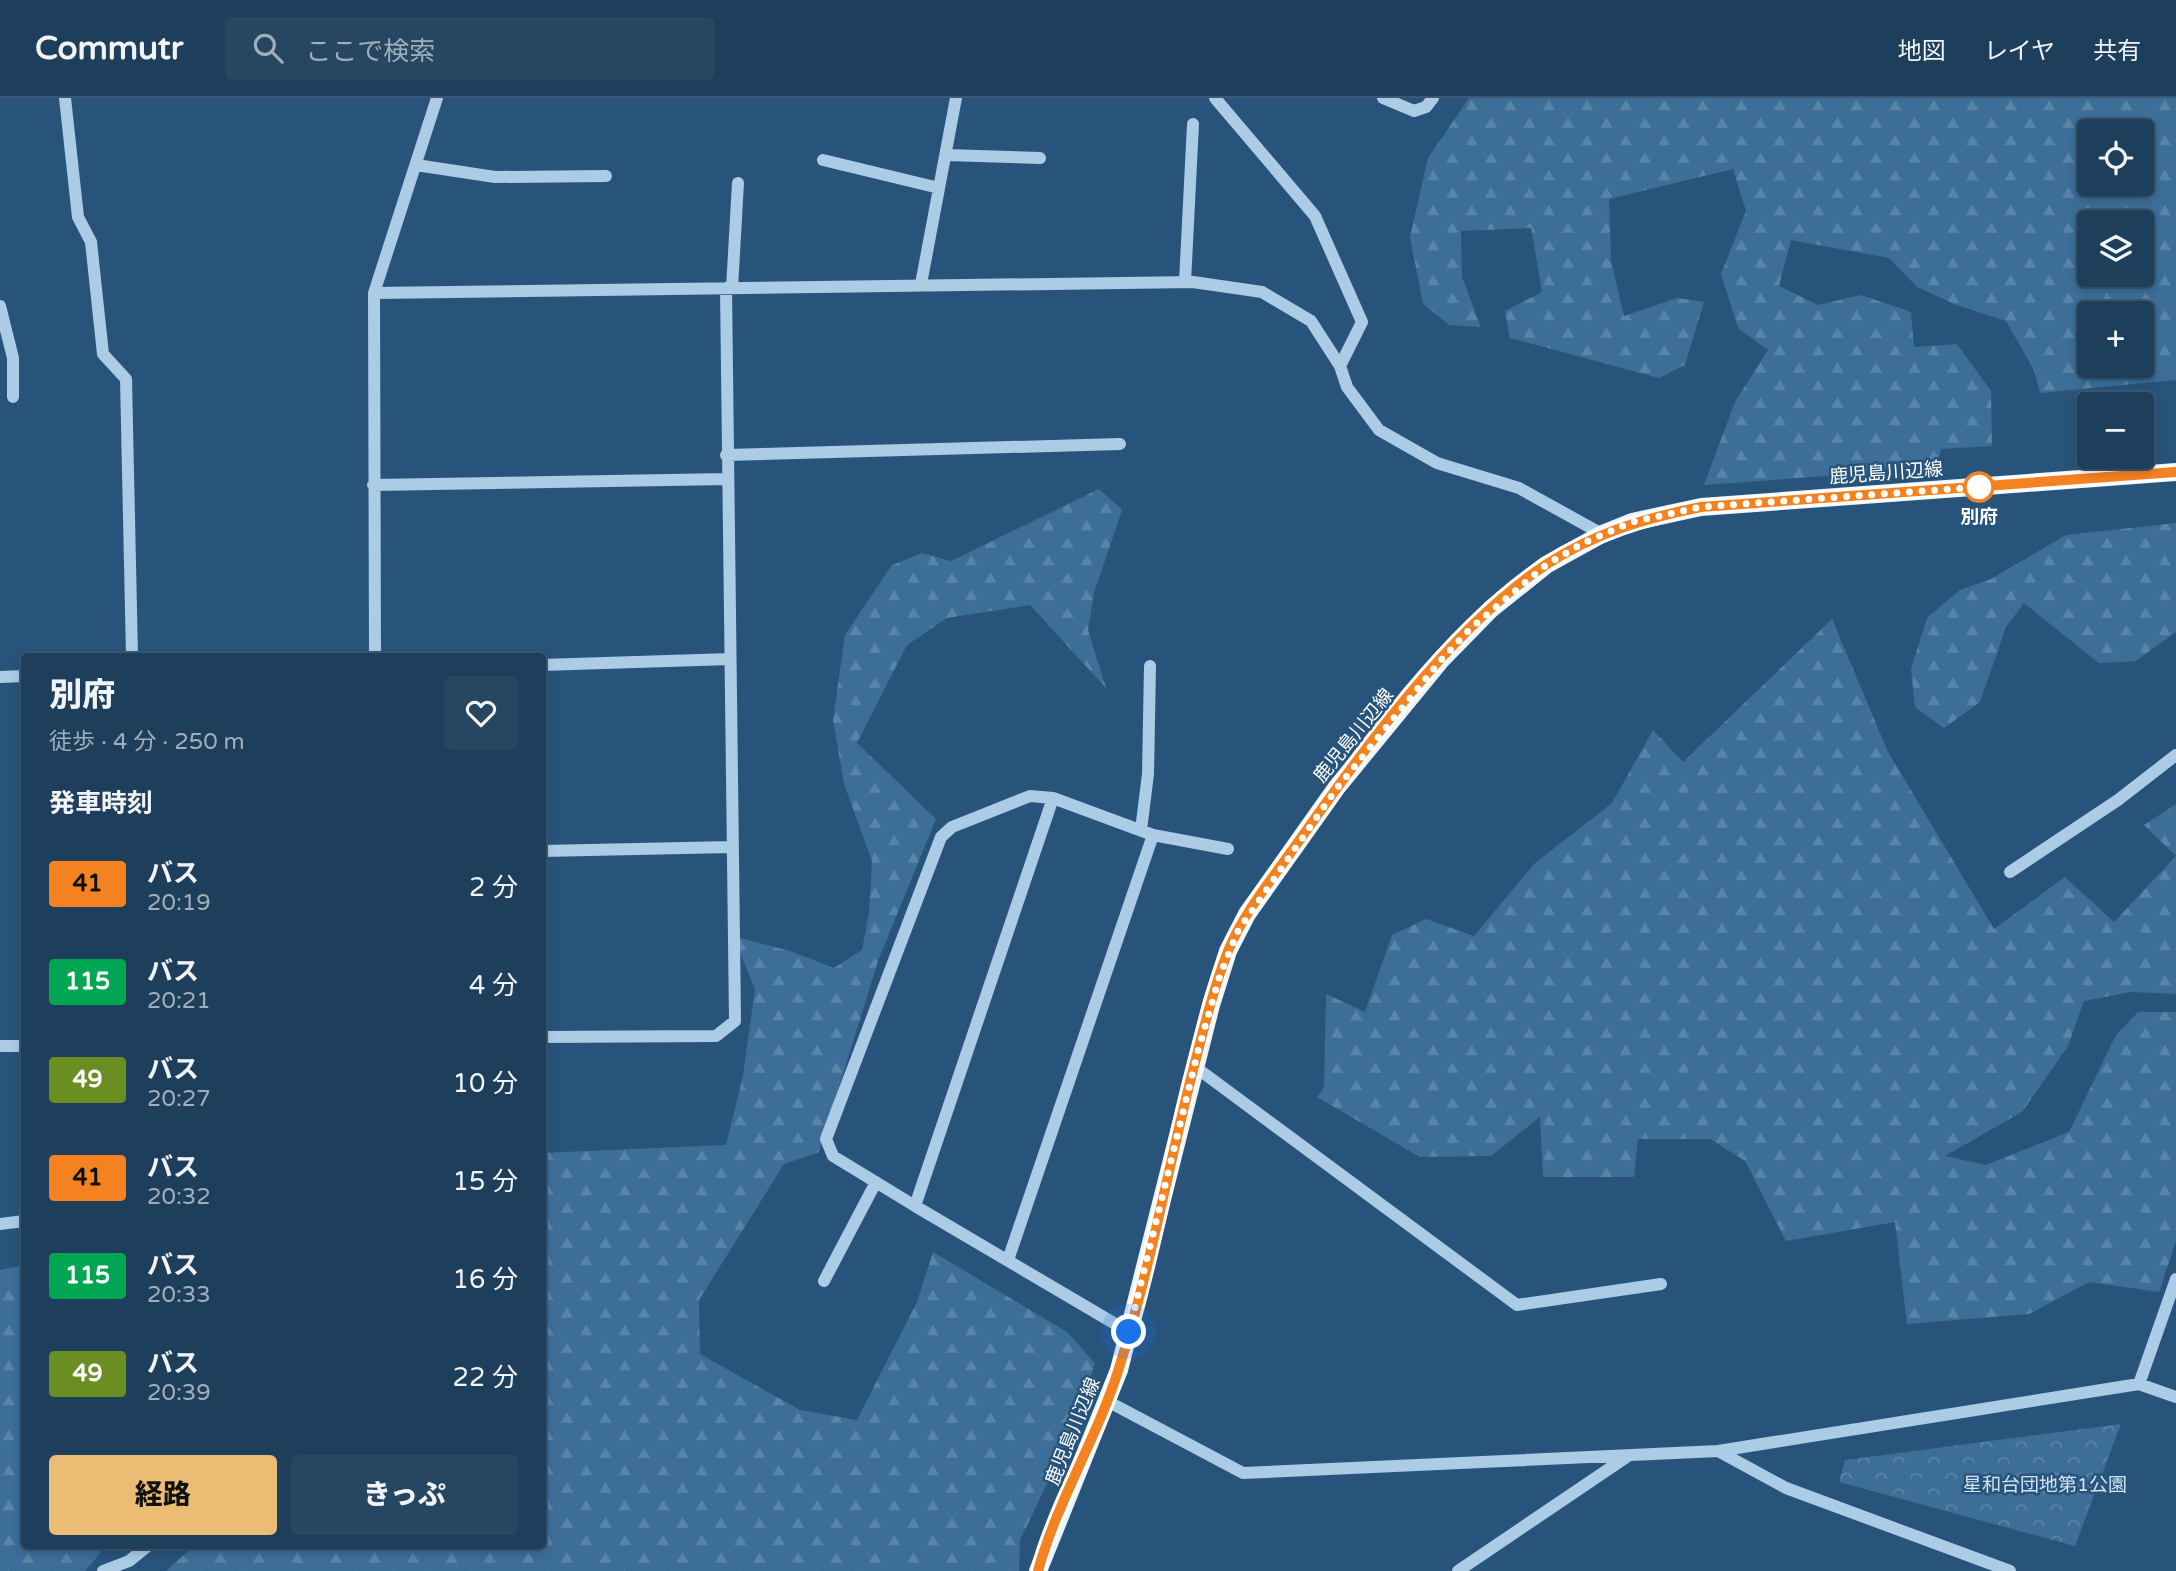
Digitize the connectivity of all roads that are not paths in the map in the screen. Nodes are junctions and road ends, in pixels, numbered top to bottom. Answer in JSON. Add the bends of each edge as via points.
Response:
{"nodes":[{"id":1,"x":65,"y":98,"type":"edge"},
{"id":2,"x":437,"y":98,"type":"edge"},
{"id":3,"x":956,"y":98,"type":"edge"},
{"id":4,"x":1215,"y":98,"type":"edge"},
{"id":5,"x":1383,"y":98,"type":"edge"},
{"id":6,"x":1433,"y":98,"type":"edge"},
{"id":7,"x":1194,"y":124,"type":"dead end"},
{"id":8,"x":946,"y":155,"type":"junction"},
{"id":9,"x":1040,"y":158,"type":"dead end"},
{"id":10,"x":823,"y":160,"type":"dead end"},
{"id":11,"x":416,"y":165,"type":"junction"},
{"id":12,"x":606,"y":176,"type":"dead end"},
{"id":13,"x":738,"y":183,"type":"dead end"},
{"id":14,"x":939,"y":188,"type":"junction"},
{"id":15,"x":1185,"y":282,"type":"junction"},
{"id":16,"x":921,"y":284,"type":"junction"},
{"id":17,"x":729,"y":288,"type":"junction"},
{"id":18,"x":374,"y":293,"type":"junction"},
{"id":19,"x":0,"y":306,"type":"edge"},
{"id":20,"x":1340,"y":366,"type":"junction"},
{"id":21,"x":13,"y":397,"type":"dead end"},
{"id":22,"x":1120,"y":444,"type":"dead end"},
{"id":23,"x":726,"y":454,"type":"junction"},
{"id":24,"x":2176,"y":472,"type":"edge"},
{"id":25,"x":727,"y":479,"type":"junction"},
{"id":26,"x":373,"y":485,"type":"junction"},
{"id":27,"x":1602,"y":534,"type":"junction"},
{"id":28,"x":132,"y":653,"type":"edge"},
{"id":29,"x":374,"y":653,"type":"edge"},
{"id":30,"x":730,"y":659,"type":"junction"},
{"id":31,"x":546,"y":665,"type":"edge"},
{"id":32,"x":1150,"y":666,"type":"dead end"},
{"id":33,"x":21,"y":676,"type":"edge"},
{"id":34,"x":0,"y":677,"type":"edge"},
{"id":35,"x":2176,"y":755,"type":"edge"},
{"id":36,"x":1053,"y":798,"type":"junction"},
{"id":37,"x":1147,"y":833,"type":"junction"},
{"id":38,"x":731,"y":847,"type":"junction"},
{"id":39,"x":1228,"y":849,"type":"dead end"},
{"id":40,"x":546,"y":851,"type":"edge"},
{"id":41,"x":2010,"y":872,"type":"dead end"},
{"id":42,"x":546,"y":1037,"type":"edge"},
{"id":43,"x":0,"y":1046,"type":"edge"},
{"id":44,"x":21,"y":1046,"type":"edge"},
{"id":45,"x":1194,"y":1066,"type":"junction"},
{"id":46,"x":876,"y":1182,"type":"junction"},
{"id":47,"x":915,"y":1206,"type":"junction"},
{"id":48,"x":21,"y":1221,"type":"edge"},
{"id":49,"x":0,"y":1224,"type":"edge"},
{"id":50,"x":1008,"y":1260,"type":"junction"},
{"id":51,"x":2176,"y":1279,"type":"edge"},
{"id":52,"x":824,"y":1281,"type":"dead end"},
{"id":53,"x":1661,"y":1283,"type":"dead end"},
{"id":54,"x":1129,"y":1332,"type":"junction"},
{"id":55,"x":2138,"y":1384,"type":"junction"},
{"id":56,"x":2176,"y":1397,"type":"edge"},
{"id":57,"x":1107,"y":1401,"type":"junction"},
{"id":58,"x":1718,"y":1451,"type":"junction"},
{"id":59,"x":1628,"y":1456,"type":"junction"},
{"id":60,"x":144,"y":1549,"type":"edge"},
{"id":61,"x":103,"y":1571,"type":"edge"},
{"id":62,"x":1038,"y":1571,"type":"edge"},
{"id":63,"x":1458,"y":1571,"type":"edge"},
{"id":64,"x":2010,"y":1571,"type":"edge"}],
"edges":[{"from":1,"to":28,"type":"street","via":[[78,217],[92,242],[103,355],[126,379]]},
{"from":2,"to":11,"type":"street"},
{"from":3,"to":8,"type":"street"},
{"from":4,"to":20,"type":"street","via":[[1315,216],[1362,322]]},
{"from":5,"to":6,"type":"street","via":[[1414,111]]},
{"from":7,"to":15,"type":"street"},
{"from":8,"to":9,"type":"street"},
{"from":8,"to":14,"type":"street"},
{"from":10,"to":14,"type":"street"},
{"from":11,"to":12,"type":"street","via":[[495,177]]},
{"from":11,"to":18,"type":"street"},
{"from":13,"to":17,"type":"street"},
{"from":14,"to":16,"type":"street"},
{"from":15,"to":16,"type":"street"},
{"from":15,"to":20,"type":"street","via":[[1262,292],[1311,321]]},
{"from":16,"to":17,"type":"street"},
{"from":17,"to":18,"type":"street"},
{"from":17,"to":23,"type":"street"},
{"from":18,"to":26,"type":"street"},
{"from":19,"to":21,"type":"street","via":[[13,358]]},
{"from":20,"to":27,"type":"street","via":[[1347,387],[1379,430],[1437,463],[1519,488]]},
{"from":22,"to":23,"type":"street"},
{"from":23,"to":25,"type":"street"},
{"from":24,"to":27,"type":"main road","name":"鹿児島川辺線","via":[[1701,507],[1632,522]]},
{"from":25,"to":26,"type":"street"},
{"from":25,"to":30,"type":"street"},
{"from":26,"to":29,"type":"street"},
{"from":27,"to":45,"type":"main road","name":"鹿児島川辺線","via":[[1529,577],[1471,628],[1337,788],[1238,931]]},
{"from":30,"to":31,"type":"street"},
{"from":30,"to":38,"type":"street"},
{"from":32,"to":37,"type":"street"},
{"from":33,"to":34,"type":"street"},
{"from":35,"to":41,"type":"street"},
{"from":36,"to":37,"type":"street"},
{"from":36,"to":46,"type":"street","via":[[1030,796],[952,827],[941,838],[826,1139],[833,1156]]},
{"from":36,"to":47,"type":"street"},
{"from":37,"to":39,"type":"street"},
{"from":37,"to":50,"type":"street"},
{"from":38,"to":40,"type":"street"},
{"from":38,"to":42,"type":"street","via":[[735,1021],[716,1036]]},
{"from":43,"to":44,"type":"street"},
{"from":45,"to":53,"type":"street","via":[[1517,1305]]},
{"from":45,"to":54,"type":"main road","name":"鹿児島川辺線"},
{"from":46,"to":47,"type":"street"},
{"from":46,"to":52,"type":"street"},
{"from":47,"to":50,"type":"street"},
{"from":48,"to":49,"type":"street"},
{"from":50,"to":54,"type":"street"},
{"from":51,"to":55,"type":"street"},
{"from":54,"to":57,"type":"main road","name":"鹿児島川辺線"},
{"from":55,"to":56,"type":"street"},
{"from":55,"to":58,"type":"street"},
{"from":57,"to":59,"type":"street","via":[[1243,1473]]},
{"from":57,"to":62,"type":"main road","name":"鹿児島川辺線"},
{"from":58,"to":59,"type":"street"},
{"from":58,"to":64,"type":"street","via":[[1786,1488]]},
{"from":59,"to":63,"type":"street"},
{"from":60,"to":61,"type":"street","via":[[130,1561]]}]}
